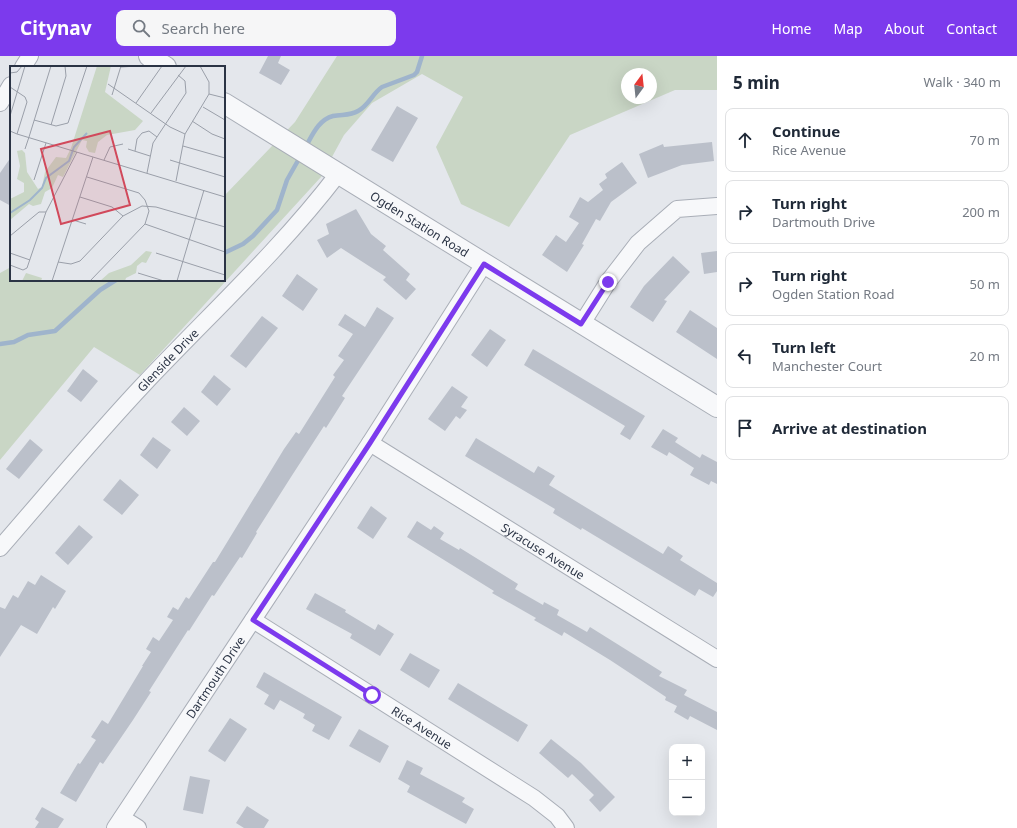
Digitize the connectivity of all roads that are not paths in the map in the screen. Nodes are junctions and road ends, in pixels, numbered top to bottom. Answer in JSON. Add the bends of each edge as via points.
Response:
{"nodes":[{"id":1,"x":30,"y":56,"type":"edge"},
{"id":2,"x":149,"y":56,"type":"edge"},
{"id":3,"x":24,"y":66,"type":"edge"},
{"id":4,"x":164,"y":66,"type":"edge"},
{"id":5,"x":10,"y":88,"type":"edge"},
{"id":6,"x":0,"y":103,"type":"edge"},
{"id":7,"x":225,"y":104,"type":"edge"},
{"id":8,"x":338,"y":174,"type":"junction"},
{"id":9,"x":717,"y":206,"type":"edge"},
{"id":10,"x":484,"y":264,"type":"junction"},
{"id":11,"x":581,"y":324,"type":"junction"},
{"id":12,"x":717,"y":407,"type":"edge"},
{"id":13,"x":370,"y":443,"type":"junction"},
{"id":14,"x":0,"y":548,"type":"edge"},
{"id":15,"x":253,"y":620,"type":"junction"},
{"id":16,"x":717,"y":659,"type":"edge"},
{"id":17,"x":119,"y":823,"type":"edge"},
{"id":18,"x":138,"y":828,"type":"edge"},
{"id":19,"x":566,"y":828,"type":"edge"}],
"edges":[{"from":1,"to":3,"type":"street"},
{"from":2,"to":4,"type":"street"},
{"from":5,"to":6,"type":"street"},
{"from":7,"to":8,"type":"street","name":"Ogden Station Road"},
{"from":8,"to":10,"type":"street","name":"Ogden Station Road"},
{"from":8,"to":14,"type":"street","name":"Glenside Drive","via":[[259,265],[143,385]]},
{"from":9,"to":11,"type":"street","via":[[677,209],[671,214],[638,243],[608,282]]},
{"from":10,"to":11,"type":"street","name":"Ogden Station Road"},
{"from":10,"to":13,"type":"street","name":"Dartmouth Drive"},
{"from":11,"to":12,"type":"street","name":"Ogden Station Road"},
{"from":13,"to":15,"type":"street","name":"Dartmouth Drive"},
{"from":13,"to":16,"type":"street","name":"Syracuse Avenue"},
{"from":15,"to":17,"type":"street","name":"Dartmouth Drive"},
{"from":15,"to":19,"type":"street","name":"Rice Avenue","via":[[534,798],[557,816]]},
{"from":17,"to":18,"type":"street"}]}
